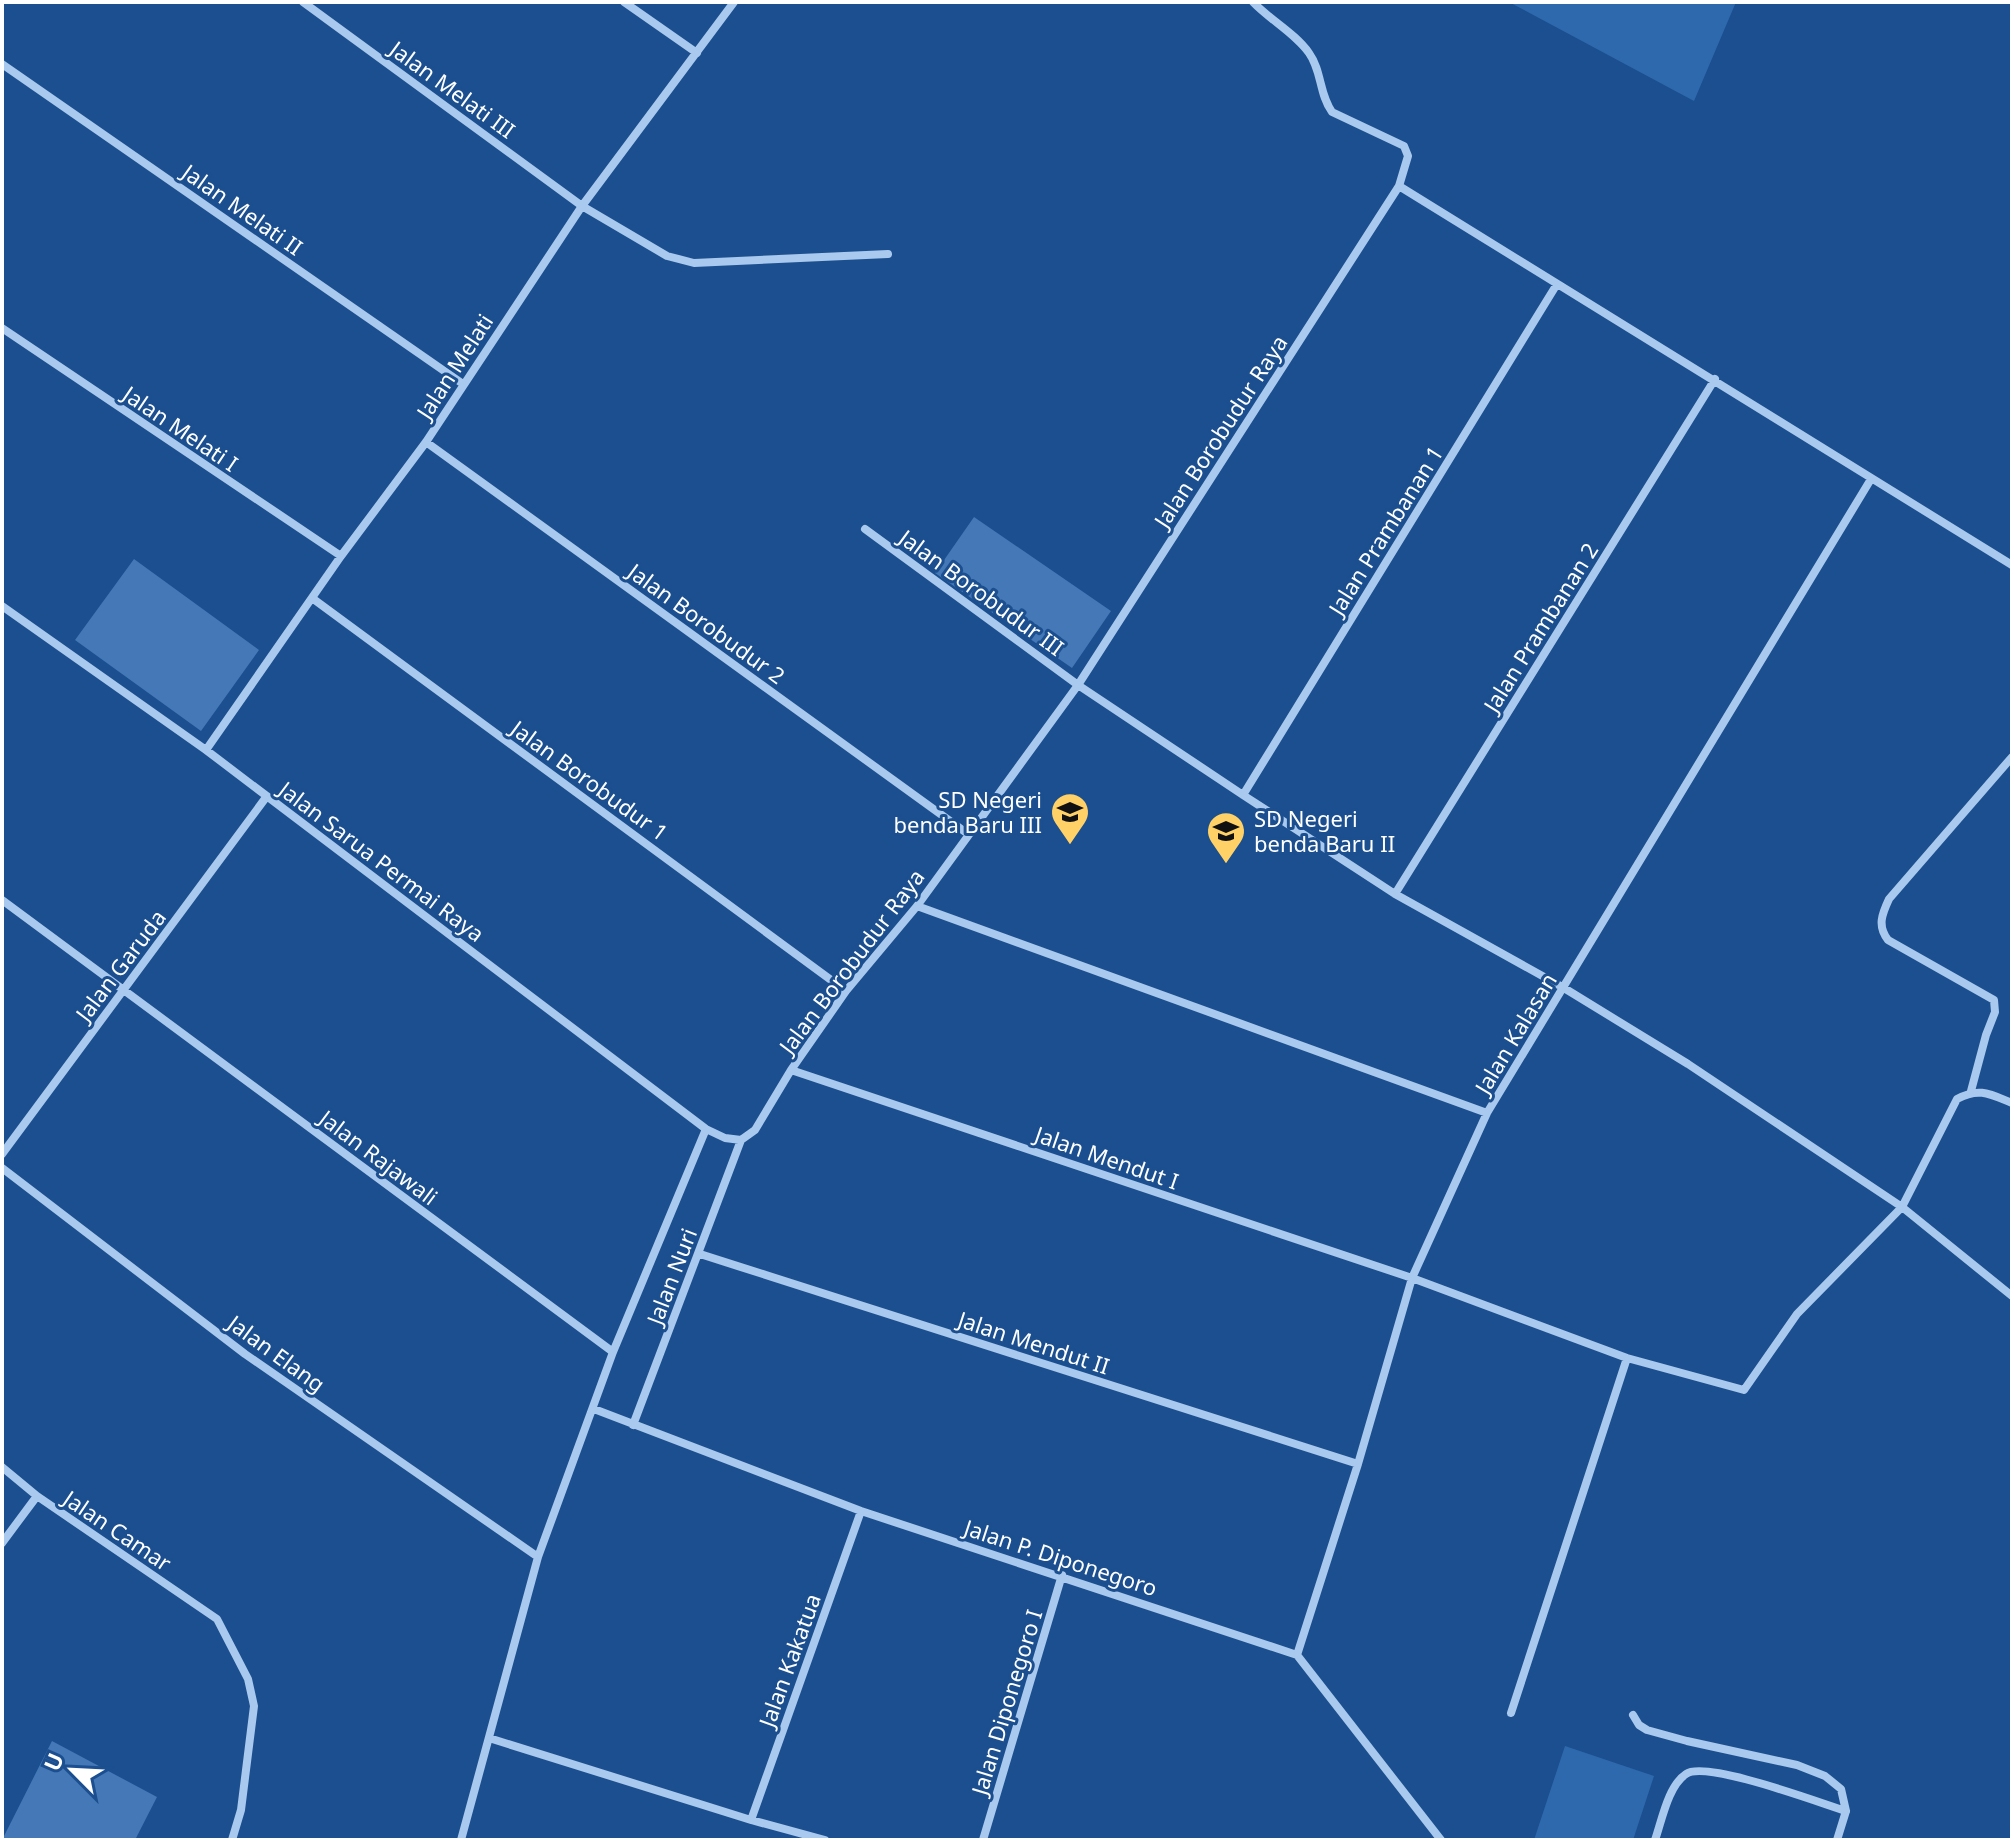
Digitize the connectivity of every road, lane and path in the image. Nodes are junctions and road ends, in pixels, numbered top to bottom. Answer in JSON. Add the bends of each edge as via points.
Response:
{"nodes":[{"id":1,"x":303,"y":2,"type":"edge"},
{"id":2,"x":624,"y":2,"type":"edge"},
{"id":3,"x":734,"y":2,"type":"edge"},
{"id":4,"x":1253,"y":2,"type":"edge"},
{"id":5,"x":697,"y":53,"type":"junction"},
{"id":6,"x":2,"y":64,"type":"edge"},
{"id":7,"x":1399,"y":186,"type":"junction"},
{"id":8,"x":582,"y":206,"type":"junction"},
{"id":9,"x":888,"y":254,"type":"dead end"},
{"id":10,"x":1557,"y":284,"type":"junction"},
{"id":11,"x":2,"y":328,"type":"edge"},
{"id":12,"x":1715,"y":379,"type":"junction"},
{"id":13,"x":463,"y":384,"type":"junction"},
{"id":14,"x":426,"y":442,"type":"junction"},
{"id":15,"x":1871,"y":479,"type":"junction"},
{"id":16,"x":865,"y":529,"type":"dead end"},
{"id":17,"x":341,"y":556,"type":"junction"},
{"id":18,"x":2012,"y":565,"type":"edge"},
{"id":19,"x":312,"y":598,"type":"junction"},
{"id":20,"x":2,"y":606,"type":"edge"},
{"id":21,"x":1078,"y":685,"type":"junction"},
{"id":22,"x":206,"y":750,"type":"junction"},
{"id":23,"x":2012,"y":757,"type":"edge"},
{"id":24,"x":1243,"y":795,"type":"junction"},
{"id":25,"x":267,"y":796,"type":"junction"},
{"id":26,"x":968,"y":834,"type":"junction"},
{"id":27,"x":1395,"y":894,"type":"junction"},
{"id":28,"x":2,"y":900,"type":"edge"},
{"id":29,"x":917,"y":906,"type":"junction"},
{"id":30,"x":1564,"y":988,"type":"junction"},
{"id":31,"x":124,"y":990,"type":"junction"},
{"id":32,"x":846,"y":991,"type":"junction"},
{"id":33,"x":791,"y":1070,"type":"junction"},
{"id":34,"x":1971,"y":1091,"type":"junction"},
{"id":35,"x":2012,"y":1103,"type":"edge"},
{"id":36,"x":1487,"y":1113,"type":"junction"},
{"id":37,"x":706,"y":1129,"type":"junction"},
{"id":38,"x":741,"y":1140,"type":"junction"},
{"id":39,"x":2,"y":1154,"type":"edge"},
{"id":40,"x":2,"y":1168,"type":"edge"},
{"id":41,"x":1902,"y":1207,"type":"junction"},
{"id":42,"x":700,"y":1254,"type":"junction"},
{"id":43,"x":1412,"y":1278,"type":"junction"},
{"id":44,"x":2012,"y":1296,"type":"edge"},
{"id":45,"x":613,"y":1352,"type":"junction"},
{"id":46,"x":1627,"y":1358,"type":"junction"},
{"id":47,"x":594,"y":1409,"type":"junction"},
{"id":48,"x":633,"y":1425,"type":"junction"},
{"id":49,"x":1358,"y":1464,"type":"junction"},
{"id":50,"x":2,"y":1467,"type":"edge"},
{"id":51,"x":37,"y":1496,"type":"junction"},
{"id":52,"x":861,"y":1511,"type":"junction"},
{"id":53,"x":2,"y":1543,"type":"edge"},
{"id":54,"x":538,"y":1557,"type":"junction"},
{"id":55,"x":1062,"y":1575,"type":"junction"},
{"id":56,"x":1297,"y":1655,"type":"junction"},
{"id":57,"x":1511,"y":1713,"type":"dead end"},
{"id":58,"x":1633,"y":1715,"type":"dead end"},
{"id":59,"x":489,"y":1738,"type":"junction"},
{"id":60,"x":1846,"y":1811,"type":"junction"},
{"id":61,"x":751,"y":1820,"type":"junction"},
{"id":62,"x":232,"y":1840,"type":"edge"},
{"id":63,"x":461,"y":1840,"type":"edge"},
{"id":64,"x":825,"y":1840,"type":"edge"},
{"id":65,"x":983,"y":1840,"type":"edge"},
{"id":66,"x":1441,"y":1840,"type":"edge"},
{"id":67,"x":1655,"y":1840,"type":"edge"},
{"id":68,"x":1837,"y":1840,"type":"edge"}],
"edges":[{"from":1,"to":8,"type":"street","name":"Jalan Melati III"},
{"from":2,"to":5,"type":"street"},
{"from":3,"to":5,"type":"street","name":"Jalan Melati"},
{"from":4,"to":7,"type":"street","via":[[1308,51],[1332,112],[1404,146],[1408,156]]},
{"from":5,"to":8,"type":"street","name":"Jalan Melati"},
{"from":6,"to":13,"type":"street","name":"Jalan Melati II"},
{"from":7,"to":10,"type":"street"},
{"from":7,"to":21,"type":"street","name":"Jalan Borobudur Raya"},
{"from":8,"to":9,"type":"street","name":"Jalan Melati III","via":[[667,256],[694,263]]},
{"from":8,"to":13,"type":"street","name":"Jalan Melati"},
{"from":10,"to":12,"type":"street"},
{"from":10,"to":24,"type":"street","name":"Jalan Prambanan 1"},
{"from":11,"to":17,"type":"street","name":"Jalan Melati I"},
{"from":12,"to":15,"type":"street"},
{"from":12,"to":27,"type":"street","name":"Jalan Prambanan 2"},
{"from":13,"to":14,"type":"street","name":"Jalan Melati"},
{"from":14,"to":17,"type":"street","name":"Jalan Melati"},
{"from":14,"to":26,"type":"street","name":"Jalan Borobudur 2"},
{"from":15,"to":18,"type":"street"},
{"from":15,"to":30,"type":"street","name":"Jalan Kalasan"},
{"from":16,"to":21,"type":"street","name":"Jalan Borobudur III"},
{"from":17,"to":19,"type":"street","name":"Jalan Melati"},
{"from":19,"to":22,"type":"street","name":"Jalan Melati"},
{"from":19,"to":32,"type":"street","name":"Jalan Borobudur 1"},
{"from":20,"to":22,"type":"street","name":"Jalan Sarua Permai Raya"},
{"from":21,"to":24,"type":"street","name":"Jalan Borobudur III"},
{"from":21,"to":26,"type":"street","name":"Jalan Borobudur Raya"},
{"from":22,"to":25,"type":"street","name":"Jalan Sarua Permai Raya"},
{"from":23,"to":34,"type":"street","via":[[1889,899],[1882,915],[1881,931],[1888,940],[1994,1000]]},
{"from":24,"to":27,"type":"street","name":"Jalan Borobudur III"},
{"from":25,"to":31,"type":"street","name":"Jalan Garuda"},
{"from":25,"to":37,"type":"street","name":"Jalan Sarua Permai Raya"},
{"from":26,"to":29,"type":"street","name":"Jalan Borobudur Raya"},
{"from":27,"to":30,"type":"street","name":"Jalan Borobudur III"},
{"from":28,"to":31,"type":"street","name":"Jalan Rajawali"},
{"from":29,"to":32,"type":"street","name":"Jalan Borobudur Raya"},
{"from":29,"to":36,"type":"street"},
{"from":30,"to":36,"type":"street","name":"Jalan Kalasan"},
{"from":30,"to":41,"type":"street","name":"Jalan Borobudur III"},
{"from":31,"to":39,"type":"street","name":"Jalan Garuda"},
{"from":31,"to":45,"type":"street","name":"Jalan Rajawali"},
{"from":32,"to":33,"type":"street","name":"Jalan Borobudur Raya"},
{"from":33,"to":38,"type":"street","name":"Jalan Borobudur Raya","via":[[755,1130]]},
{"from":33,"to":43,"type":"street","name":"Jalan Mendut I"},
{"from":34,"to":35,"type":"street"},
{"from":34,"to":41,"type":"street","via":[[1957,1099]]},
{"from":36,"to":43,"type":"street","name":"Jalan Kalasan"},
{"from":37,"to":38,"type":"street","name":"Jalan Sarua Permai Raya"},
{"from":37,"to":45,"type":"street","name":"Jalan Nuri"},
{"from":38,"to":42,"type":"street","name":"Jalan Nuri"},
{"from":40,"to":54,"type":"street","name":"Jalan Elang","via":[[245,1354]]},
{"from":41,"to":44,"type":"street","name":"Jalan Borobudur III"},
{"from":41,"to":46,"type":"street","name":"Jalan Mendut I","via":[[1797,1314],[1744,1390]]},
{"from":42,"to":48,"type":"street","name":"Jalan Nuri"},
{"from":42,"to":49,"type":"street","name":"Jalan Mendut II"},
{"from":43,"to":46,"type":"street","name":"Jalan Mendut I"},
{"from":43,"to":49,"type":"street","name":"Jalan Kalasan"},
{"from":45,"to":47,"type":"street","name":"Jalan Nuri"},
{"from":46,"to":57,"type":"street"},
{"from":47,"to":48,"type":"street","name":"Jalan P. Diponegoro"},
{"from":47,"to":54,"type":"street","name":"Jalan Nuri"},
{"from":48,"to":52,"type":"street","name":"Jalan P. Diponegoro"},
{"from":49,"to":56,"type":"street","name":"Jalan Kalasan"},
{"from":50,"to":51,"type":"street","name":"Jalan Camar"},
{"from":51,"to":53,"type":"street"},
{"from":51,"to":62,"type":"street","name":"Jalan Camar","via":[[217,1619],[248,1679],[254,1706],[241,1810]]},
{"from":52,"to":55,"type":"street","name":"Jalan P. Diponegoro"},
{"from":52,"to":61,"type":"street","name":"Jalan Kakatua"},
{"from":54,"to":59,"type":"street","name":"Jalan Nuri"},
{"from":55,"to":56,"type":"street","name":"Jalan P. Diponegoro"},
{"from":55,"to":65,"type":"street","name":"Jalan Diponegoro I"},
{"from":56,"to":66,"type":"street"},
{"from":58,"to":60,"type":"street","via":[[1647,1730],[1816,1772],[1841,1789]]},
{"from":59,"to":61,"type":"street"},
{"from":59,"to":63,"type":"street","name":"Jalan Nuri"},
{"from":60,"to":67,"type":"street","via":[[1756,1782],[1696,1770],[1677,1783]]},
{"from":60,"to":68,"type":"street"},
{"from":61,"to":64,"type":"street"}]}
